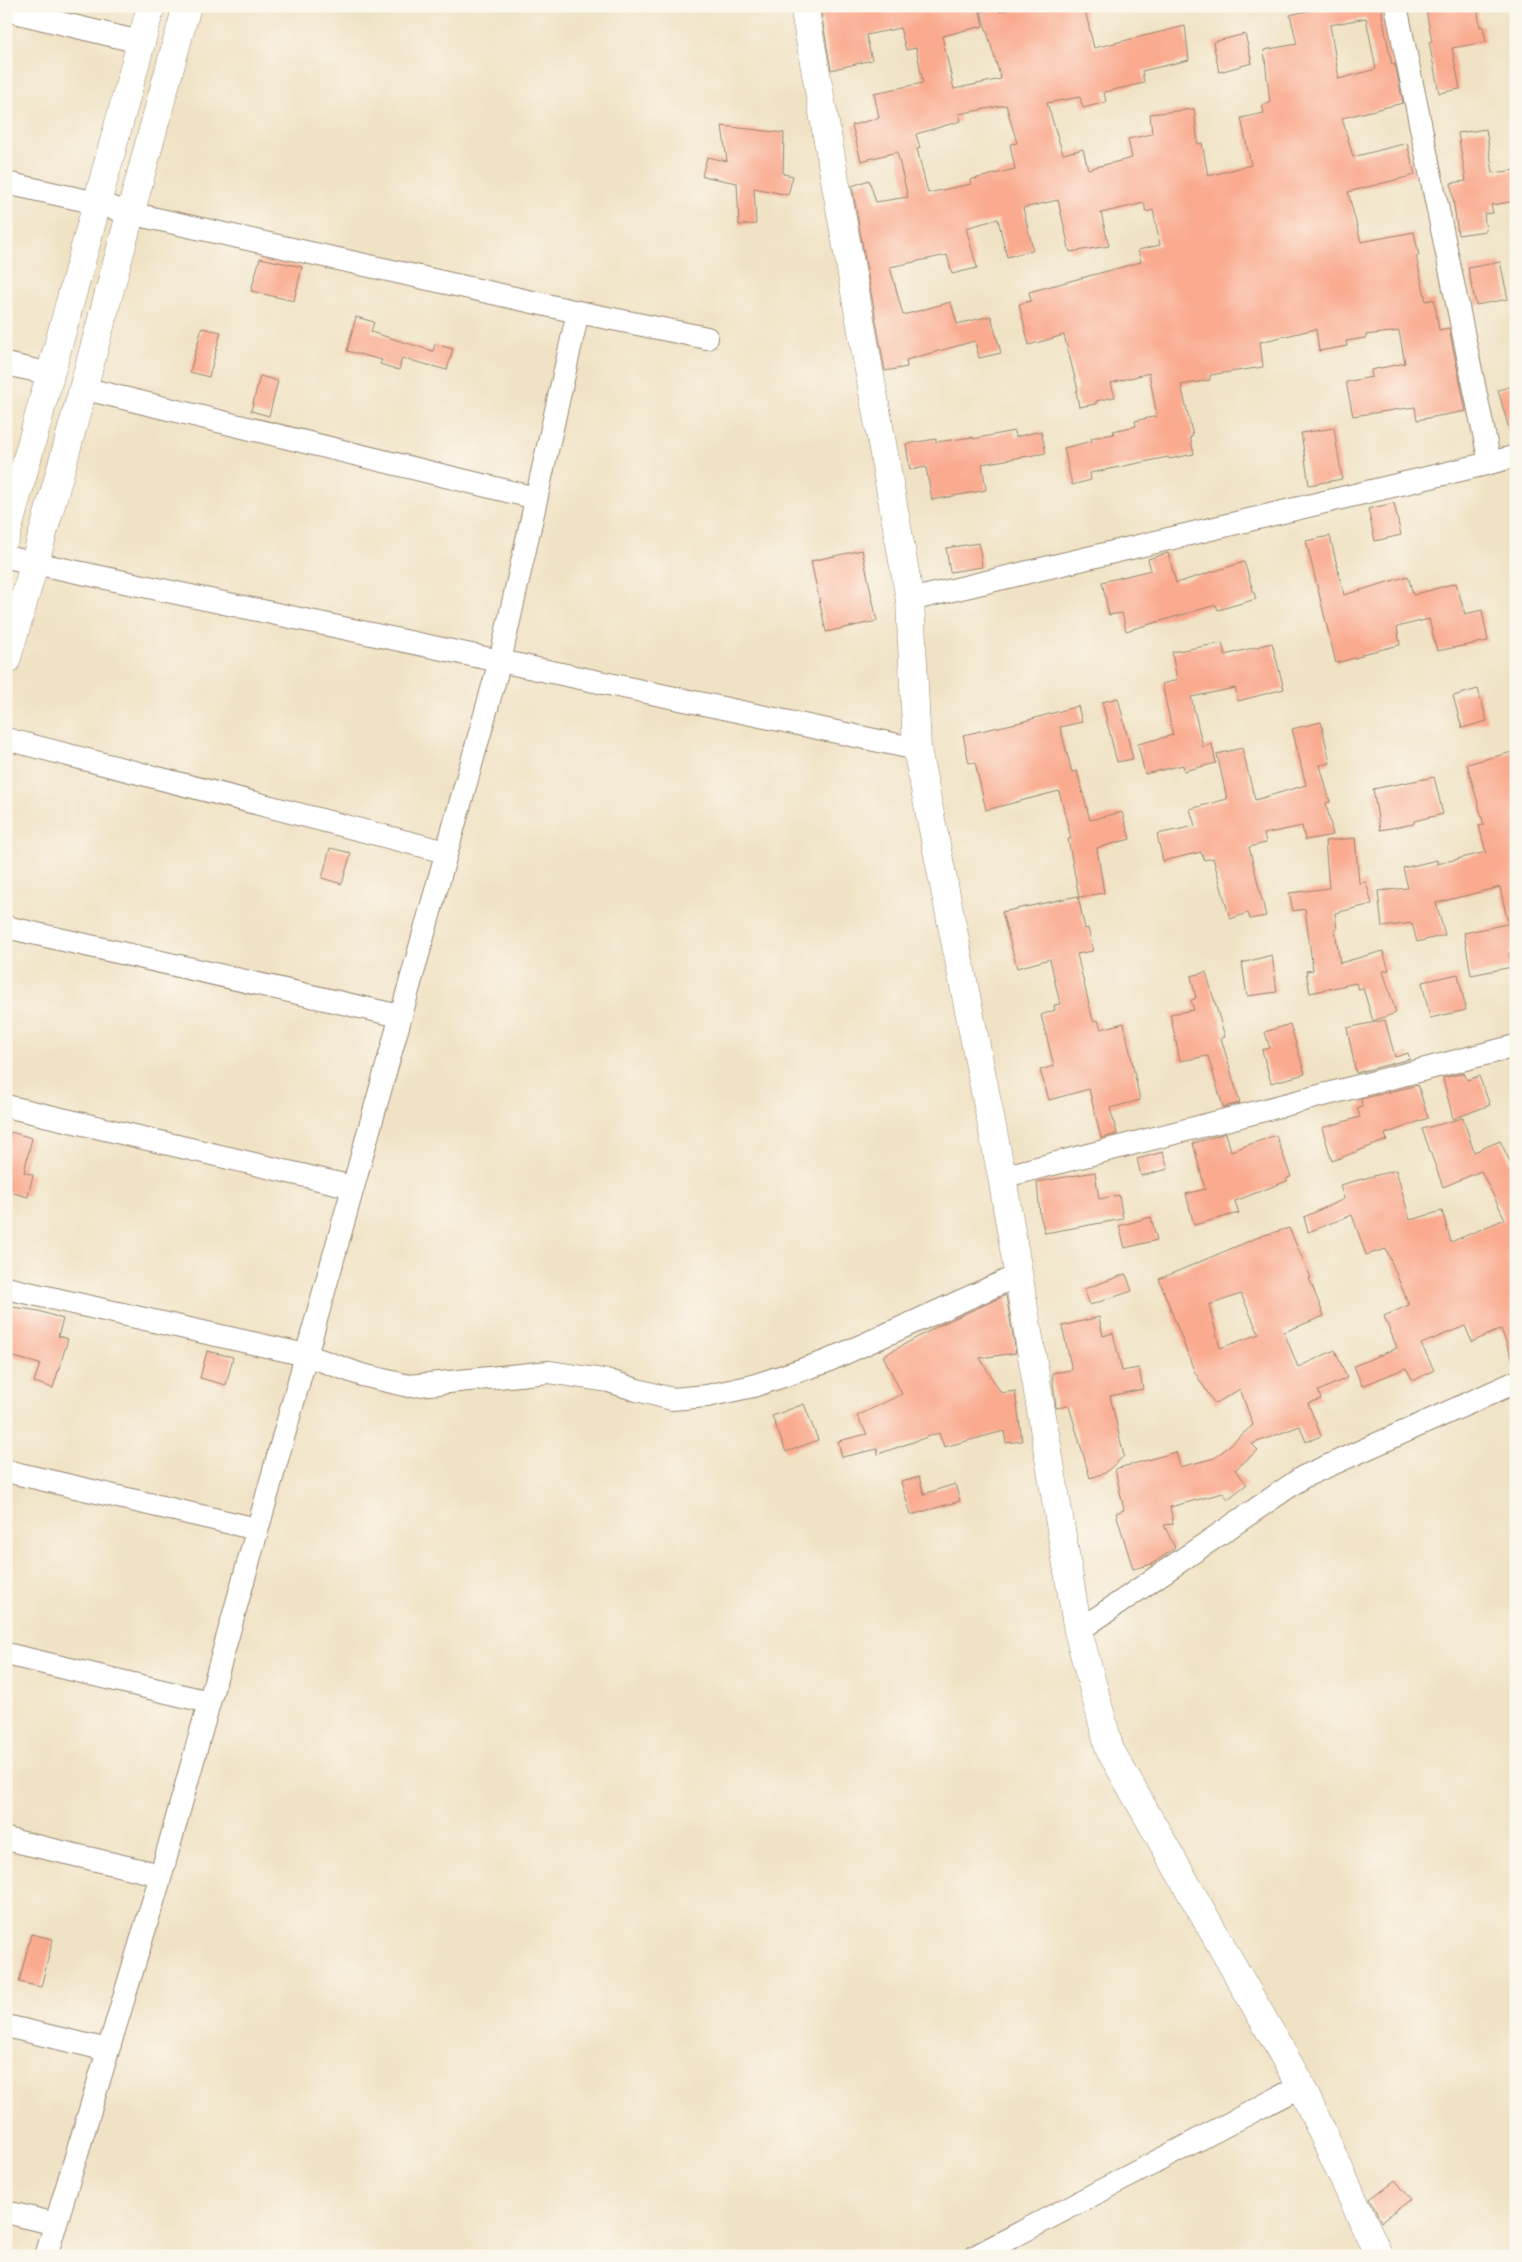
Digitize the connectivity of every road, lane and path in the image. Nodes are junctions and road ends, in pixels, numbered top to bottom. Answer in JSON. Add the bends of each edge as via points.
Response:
{"nodes":[{"id":1,"x":151,"y":6,"type":"edge"},
{"id":2,"x":187,"y":6,"type":"edge"},
{"id":3,"x":804,"y":6,"type":"edge"},
{"id":4,"x":1396,"y":6,"type":"edge"},
{"id":5,"x":6,"y":10,"type":"edge"},
{"id":6,"x":140,"y":42,"type":"junction"},
{"id":7,"x":6,"y":183,"type":"edge"},
{"id":8,"x":97,"y":203,"type":"junction"},
{"id":9,"x":129,"y":213,"type":"junction"},
{"id":10,"x":578,"y":312,"type":"junction"},
{"id":11,"x":708,"y":338,"type":"dead end"},
{"id":12,"x":6,"y":364,"type":"edge"},
{"id":13,"x":51,"y":374,"type":"junction"},
{"id":14,"x":82,"y":388,"type":"junction"},
{"id":15,"x":1516,"y":456,"type":"edge"},
{"id":16,"x":1490,"y":463,"type":"junction"},
{"id":17,"x":536,"y":498,"type":"junction"},
{"id":18,"x":6,"y":536,"type":"edge"},
{"id":19,"x":6,"y":557,"type":"edge"},
{"id":20,"x":36,"y":563,"type":"junction"},
{"id":21,"x":910,"y":600,"type":"junction"},
{"id":22,"x":6,"y":661,"type":"edge"},
{"id":23,"x":500,"y":661,"type":"junction"},
{"id":24,"x":6,"y":739,"type":"edge"},
{"id":25,"x":917,"y":748,"type":"junction"},
{"id":26,"x":446,"y":852,"type":"junction"},
{"id":27,"x":6,"y":927,"type":"edge"},
{"id":28,"x":400,"y":1016,"type":"junction"},
{"id":29,"x":1516,"y":1046,"type":"edge"},
{"id":30,"x":6,"y":1106,"type":"edge"},
{"id":31,"x":1002,"y":1178,"type":"junction"},
{"id":32,"x":353,"y":1187,"type":"junction"},
{"id":33,"x":1019,"y":1275,"type":"junction"},
{"id":34,"x":6,"y":1288,"type":"edge"},
{"id":35,"x":306,"y":1355,"type":"junction"},
{"id":36,"x":1516,"y":1382,"type":"edge"},
{"id":37,"x":6,"y":1471,"type":"edge"},
{"id":38,"x":257,"y":1529,"type":"junction"},
{"id":39,"x":1078,"y":1631,"type":"junction"},
{"id":40,"x":6,"y":1654,"type":"edge"},
{"id":41,"x":209,"y":1702,"type":"junction"},
{"id":42,"x":6,"y":1839,"type":"edge"},
{"id":43,"x":161,"y":1875,"type":"junction"},
{"id":44,"x":6,"y":2026,"type":"edge"},
{"id":45,"x":108,"y":2050,"type":"junction"},
{"id":46,"x":1301,"y":2086,"type":"junction"},
{"id":47,"x":6,"y":2212,"type":"edge"},
{"id":48,"x":56,"y":2224,"type":"junction"},
{"id":49,"x":46,"y":2256,"type":"edge"},
{"id":50,"x":976,"y":2256,"type":"edge"},
{"id":51,"x":1379,"y":2256,"type":"edge"}],
"edges":[{"from":1,"to":6,"type":"street"},
{"from":2,"to":9,"type":"street"},
{"from":3,"to":21,"type":"street"},
{"from":4,"to":16,"type":"street"},
{"from":5,"to":6,"type":"street"},
{"from":6,"to":8,"type":"street"},
{"from":7,"to":8,"type":"street"},
{"from":8,"to":9,"type":"street"},
{"from":8,"to":13,"type":"street"},
{"from":9,"to":10,"type":"street"},
{"from":9,"to":14,"type":"street"},
{"from":10,"to":11,"type":"street"},
{"from":10,"to":17,"type":"street"},
{"from":12,"to":13,"type":"street"},
{"from":13,"to":18,"type":"street"},
{"from":14,"to":17,"type":"street"},
{"from":14,"to":20,"type":"street"},
{"from":15,"to":16,"type":"street"},
{"from":16,"to":21,"type":"street"},
{"from":17,"to":23,"type":"street"},
{"from":19,"to":20,"type":"street"},
{"from":20,"to":22,"type":"street"},
{"from":20,"to":23,"type":"street"},
{"from":21,"to":25,"type":"street"},
{"from":23,"to":25,"type":"street"},
{"from":23,"to":26,"type":"street"},
{"from":24,"to":26,"type":"street"},
{"from":25,"to":31,"type":"street"},
{"from":26,"to":28,"type":"street"},
{"from":27,"to":28,"type":"street"},
{"from":28,"to":32,"type":"street"},
{"from":29,"to":31,"type":"street"},
{"from":30,"to":32,"type":"street"},
{"from":31,"to":33,"type":"street"},
{"from":32,"to":35,"type":"street"},
{"from":33,"to":35,"type":"street","via":[[825,1362],[753,1386],[707,1396],[672,1399],[609,1381],[548,1372],[410,1386],[362,1375]]},
{"from":33,"to":39,"type":"street"},
{"from":34,"to":35,"type":"street"},
{"from":35,"to":38,"type":"street"},
{"from":36,"to":39,"type":"street","via":[[1303,1477]]},
{"from":37,"to":38,"type":"street"},
{"from":38,"to":41,"type":"street"},
{"from":39,"to":46,"type":"street","via":[[1110,1750]]},
{"from":40,"to":41,"type":"street"},
{"from":41,"to":43,"type":"street"},
{"from":42,"to":43,"type":"street"},
{"from":43,"to":45,"type":"street"},
{"from":44,"to":45,"type":"street"},
{"from":45,"to":48,"type":"street"},
{"from":46,"to":50,"type":"street"},
{"from":46,"to":51,"type":"street"},
{"from":47,"to":48,"type":"street"},
{"from":48,"to":49,"type":"street"}]}
